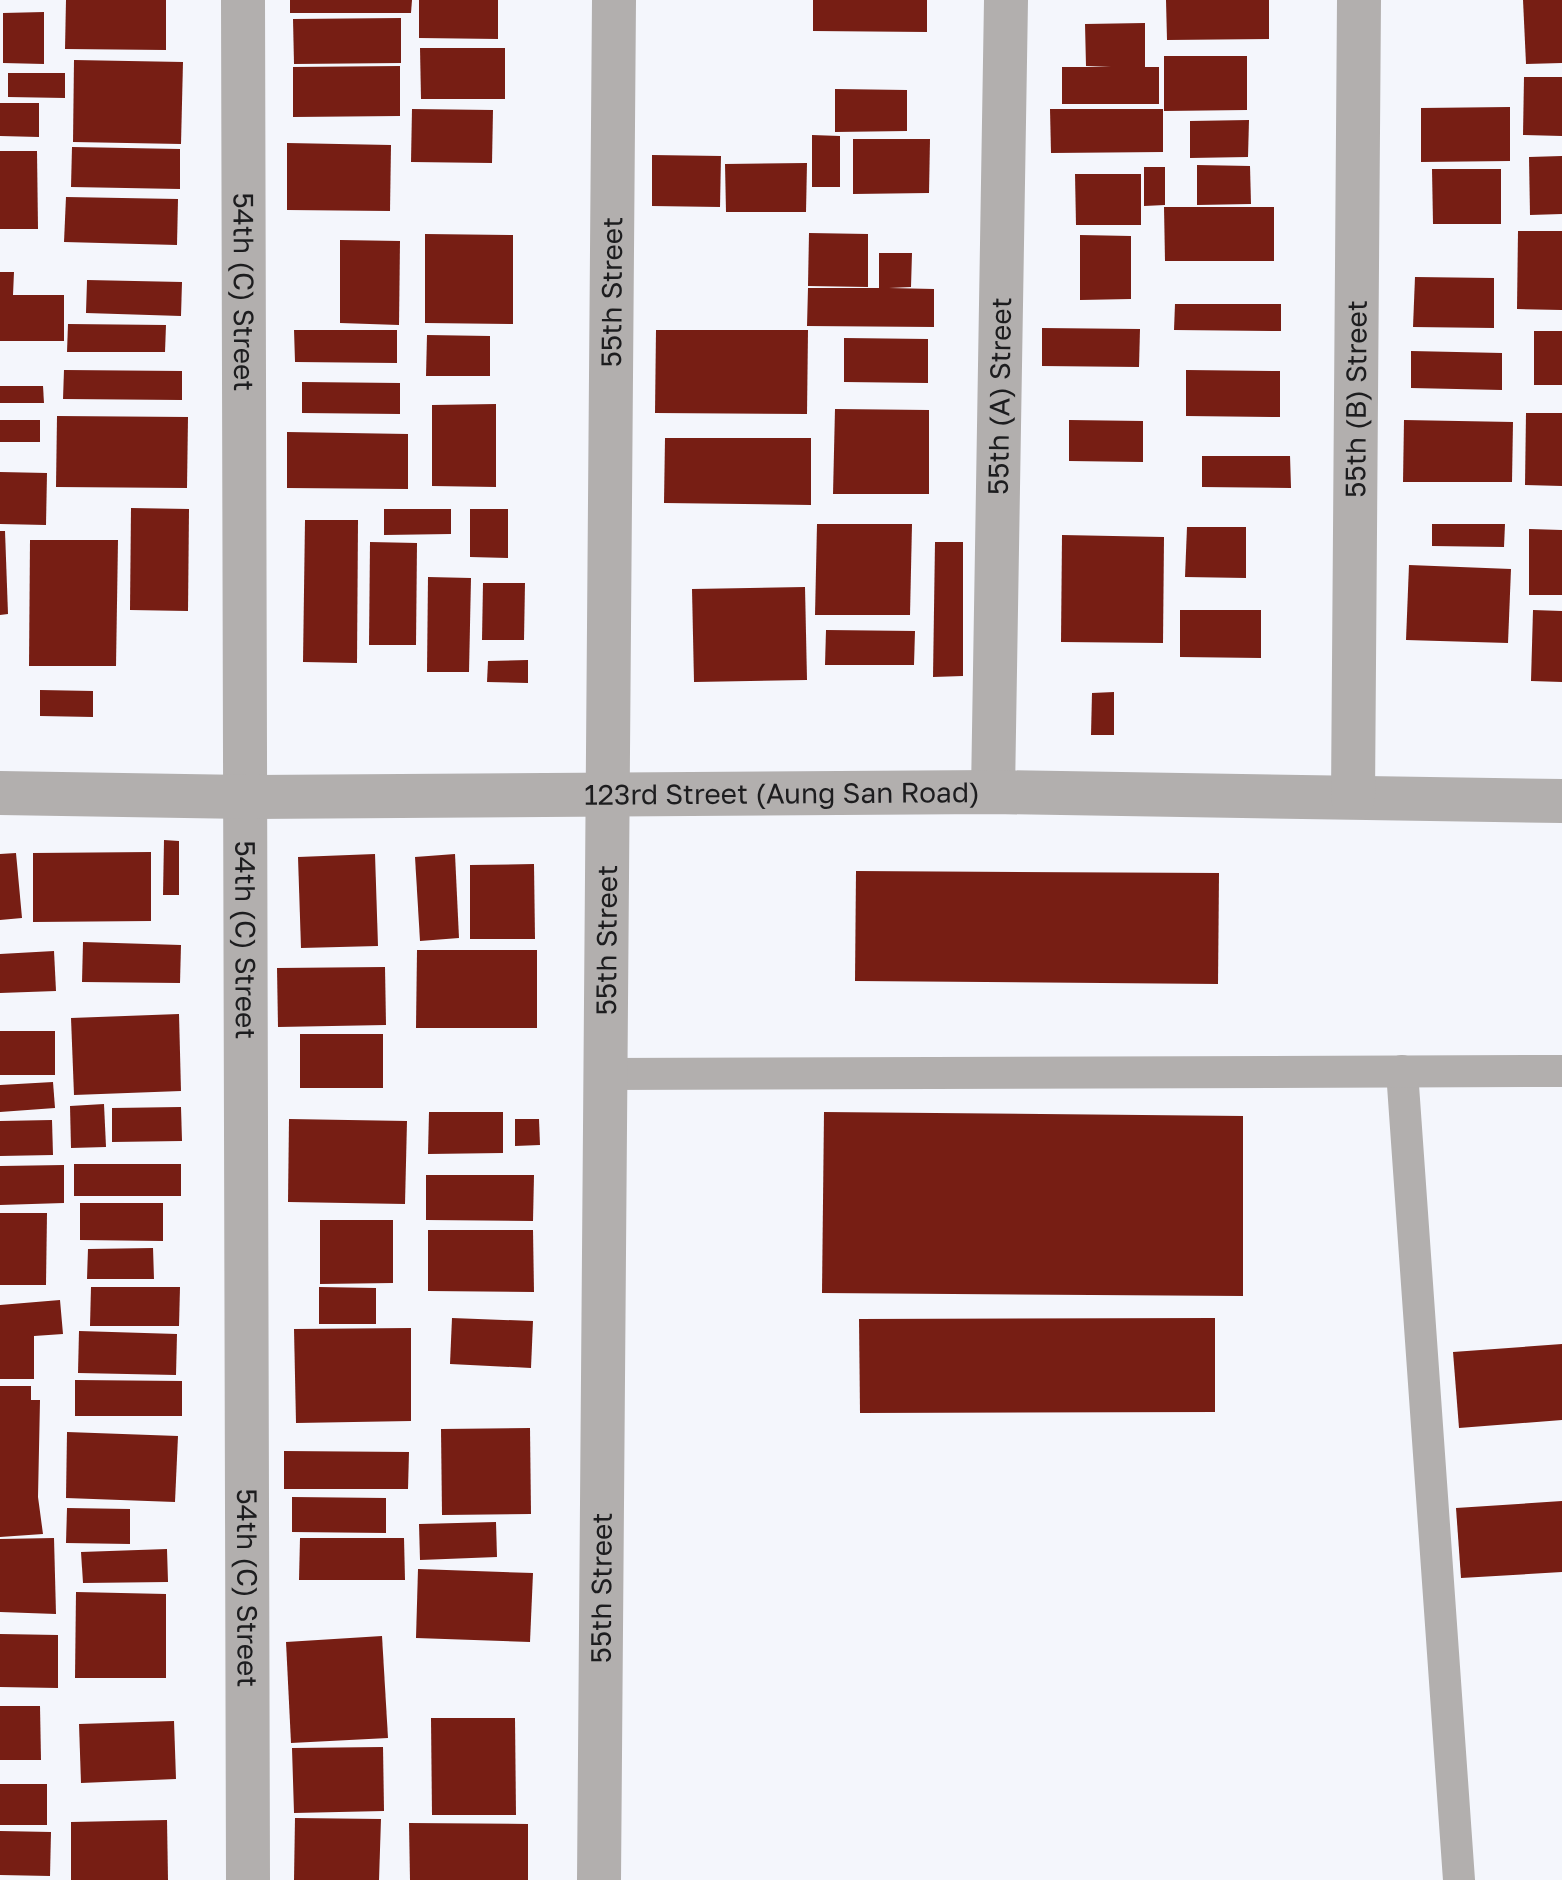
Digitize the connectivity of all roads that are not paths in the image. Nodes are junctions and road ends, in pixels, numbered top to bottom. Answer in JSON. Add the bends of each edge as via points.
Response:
{"nodes":[{"id":1,"x":243,"y":0,"type":"edge"},
{"id":2,"x":614,"y":0,"type":"edge"},
{"id":3,"x":1006,"y":0,"type":"edge"},
{"id":4,"x":1359,"y":0,"type":"edge"},
{"id":5,"x":993,"y":792,"type":"junction"},
{"id":6,"x":0,"y":793,"type":"edge"},
{"id":7,"x":607,"y":796,"type":"junction"},
{"id":8,"x":246,"y":797,"type":"junction"},
{"id":9,"x":1353,"y":797,"type":"junction"},
{"id":10,"x":1562,"y":801,"type":"edge"},
{"id":11,"x":1402,"y":1071,"type":"junction"},
{"id":12,"x":1562,"y":1071,"type":"edge"},
{"id":13,"x":605,"y":1074,"type":"junction"},
{"id":14,"x":248,"y":1880,"type":"edge"},
{"id":15,"x":599,"y":1880,"type":"edge"},
{"id":16,"x":1459,"y":1880,"type":"edge"}],
"edges":[{"from":1,"to":8,"type":"street","name":"54th (C) Street"},
{"from":2,"to":7,"type":"street","name":"55th Street"},
{"from":3,"to":5,"type":"street","name":"55th (A) Street"},
{"from":4,"to":9,"type":"street","name":"55th (B) Street"},
{"from":5,"to":7,"type":"street","name":"123rd Street (Aung San Road)"},
{"from":5,"to":9,"type":"street","name":"123rd Street (Aung San Road)"},
{"from":6,"to":8,"type":"street","name":"123rd Street (Aung San Road)"},
{"from":7,"to":8,"type":"street","name":"123rd Street (Aung San Road)"},
{"from":7,"to":13,"type":"street","name":"55th Street"},
{"from":8,"to":14,"type":"street","name":"54th (C) Street"},
{"from":9,"to":10,"type":"street","name":"123rd Street (Aung San Road)"},
{"from":11,"to":12,"type":"lane"},
{"from":11,"to":13,"type":"lane"},
{"from":11,"to":16,"type":"lane"},
{"from":13,"to":15,"type":"street","name":"55th Street"}]}
